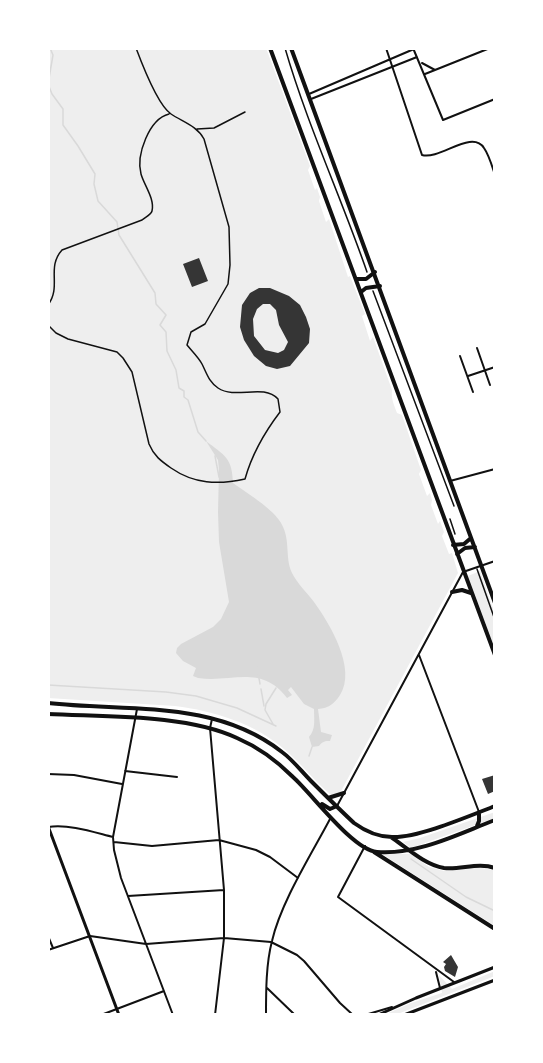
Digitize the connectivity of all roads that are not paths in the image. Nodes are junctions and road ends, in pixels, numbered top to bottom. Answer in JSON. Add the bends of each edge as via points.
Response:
{"nodes":[{"id":1,"x":270,"y":48,"type":"edge"},
{"id":2,"x":291,"y":48,"type":"edge"},
{"id":3,"x":386,"y":48,"type":"edge"},
{"id":4,"x":414,"y":48,"type":"edge"},
{"id":5,"x":490,"y":48,"type":"edge"},
{"id":6,"x":417,"y":57,"type":"junction"},
{"id":7,"x":390,"y":59,"type":"junction"},
{"id":8,"x":419,"y":62,"type":"junction"},
{"id":9,"x":392,"y":67,"type":"junction"},
{"id":10,"x":435,"y":70,"type":"junction"},
{"id":11,"x":425,"y":74,"type":"junction"},
{"id":12,"x":341,"y":80,"type":"junction"},
{"id":13,"x":343,"y":86,"type":"junction"},
{"id":14,"x":310,"y":97,"type":"junction"},
{"id":15,"x":495,"y":99,"type":"edge"},
{"id":16,"x":495,"y":175,"type":"edge"},
{"id":17,"x":375,"y":272,"type":"junction"},
{"id":18,"x":356,"y":279,"type":"junction"},
{"id":19,"x":380,"y":285,"type":"junction"},
{"id":20,"x":361,"y":292,"type":"junction"},
{"id":21,"x":477,"y":348,"type":"dead end"},
{"id":22,"x":460,"y":356,"type":"dead end"},
{"id":23,"x":495,"y":367,"type":"edge"},
{"id":24,"x":484,"y":370,"type":"junction"},
{"id":25,"x":468,"y":376,"type":"junction"},
{"id":26,"x":490,"y":385,"type":"dead end"},
{"id":27,"x":473,"y":392,"type":"dead end"},
{"id":28,"x":495,"y":469,"type":"edge"},
{"id":29,"x":450,"y":481,"type":"junction"},
{"id":30,"x":471,"y":538,"type":"junction"},
{"id":31,"x":453,"y":545,"type":"junction"},
{"id":32,"x":475,"y":547,"type":"junction"},
{"id":33,"x":456,"y":554,"type":"junction"},
{"id":34,"x":495,"y":561,"type":"edge"},
{"id":35,"x":478,"y":565,"type":"junction"},
{"id":36,"x":463,"y":572,"type":"junction"},
{"id":37,"x":452,"y":592,"type":"junction"},
{"id":38,"x":472,"y":593,"type":"junction"},
{"id":39,"x":495,"y":603,"type":"edge"},
{"id":40,"x":419,"y":654,"type":"junction"},
{"id":41,"x":495,"y":655,"type":"edge"},
{"id":42,"x":48,"y":703,"type":"edge"},
{"id":43,"x":137,"y":709,"type":"junction"},
{"id":44,"x":48,"y":714,"type":"edge"},
{"id":45,"x":212,"y":717,"type":"junction"},
{"id":46,"x":135,"y":719,"type":"junction"},
{"id":47,"x":210,"y":728,"type":"junction"},
{"id":48,"x":125,"y":771,"type":"junction"},
{"id":49,"x":48,"y":774,"type":"edge"},
{"id":50,"x":177,"y":777,"type":"dead end"},
{"id":51,"x":296,"y":779,"type":"junction"},
{"id":52,"x":310,"y":780,"type":"junction"},
{"id":53,"x":122,"y":784,"type":"junction"},
{"id":54,"x":344,"y":793,"type":"junction"},
{"id":55,"x":314,"y":798,"type":"junction"},
{"id":56,"x":328,"y":798,"type":"junction"},
{"id":57,"x":337,"y":806,"type":"junction"},
{"id":58,"x":495,"y":806,"type":"edge"},
{"id":59,"x":479,"y":813,"type":"junction"},
{"id":60,"x":331,"y":817,"type":"junction"},
{"id":61,"x":495,"y":820,"type":"edge"},
{"id":62,"x":48,"y":827,"type":"edge"},
{"id":63,"x":477,"y":827,"type":"junction"},
{"id":64,"x":113,"y":837,"type":"junction"},
{"id":65,"x":391,"y":837,"type":"junction"},
{"id":66,"x":219,"y":840,"type":"junction"},
{"id":67,"x":114,"y":842,"type":"junction"},
{"id":68,"x":365,"y":846,"type":"junction"},
{"id":69,"x":410,"y":850,"type":"junction"},
{"id":70,"x":374,"y":852,"type":"junction"},
{"id":71,"x":495,"y":868,"type":"edge"},
{"id":72,"x":299,"y":879,"type":"junction"},
{"id":73,"x":224,"y":890,"type":"junction"},
{"id":74,"x":128,"y":896,"type":"junction"},
{"id":75,"x":495,"y":929,"type":"edge"},
{"id":76,"x":48,"y":936,"type":"edge"},
{"id":77,"x":90,"y":936,"type":"junction"},
{"id":78,"x":224,"y":938,"type":"junction"},
{"id":79,"x":271,"y":942,"type":"junction"},
{"id":80,"x":146,"y":944,"type":"junction"},
{"id":81,"x":53,"y":948,"type":"junction"},
{"id":82,"x":48,"y":950,"type":"edge"},
{"id":83,"x":495,"y":967,"type":"edge"},
{"id":84,"x":435,"y":969,"type":"junction"},
{"id":85,"x":495,"y":980,"type":"edge"},
{"id":86,"x":454,"y":982,"type":"junction"},
{"id":87,"x":267,"y":988,"type":"junction"},
{"id":88,"x":440,"y":988,"type":"junction"},
{"id":89,"x":164,"y":991,"type":"junction"},
{"id":90,"x":416,"y":998,"type":"junction"},
{"id":91,"x":395,"y":1007,"type":"junction"},
{"id":92,"x":117,"y":1009,"type":"junction"},
{"id":93,"x":418,"y":1010,"type":"junction"},
{"id":94,"x":101,"y":1015,"type":"edge"},
{"id":95,"x":119,"y":1015,"type":"edge"},
{"id":96,"x":172,"y":1015,"type":"edge"},
{"id":97,"x":215,"y":1015,"type":"edge"},
{"id":98,"x":266,"y":1015,"type":"edge"},
{"id":99,"x":295,"y":1015,"type":"edge"},
{"id":100,"x":353,"y":1015,"type":"edge"},
{"id":101,"x":365,"y":1015,"type":"edge"},
{"id":102,"x":378,"y":1015,"type":"edge"},
{"id":103,"x":404,"y":1015,"type":"edge"}],
"edges":[{"from":1,"to":18,"type":"main road"},
{"from":2,"to":14,"type":"main road"},
{"from":3,"to":7,"type":"street"},
{"from":4,"to":6,"type":"street"},
{"from":4,"to":7,"type":"street"},
{"from":5,"to":10,"type":"street"},
{"from":6,"to":8,"type":"street"},
{"from":6,"to":9,"type":"street"},
{"from":7,"to":9,"type":"street"},
{"from":7,"to":12,"type":"street"},
{"from":8,"to":10,"type":"street"},
{"from":8,"to":11,"type":"street"},
{"from":9,"to":13,"type":"street"},
{"from":9,"to":16,"type":"street","via":[[422,155],[432,156],[471,141],[479,142]]},
{"from":10,"to":11,"type":"street"},
{"from":11,"to":15,"type":"street","via":[[443,120]]},
{"from":12,"to":13,"type":"street"},
{"from":12,"to":14,"type":"street"},
{"from":13,"to":14,"type":"street"},
{"from":14,"to":17,"type":"main road"},
{"from":17,"to":18,"type":"main road","via":[[369,278]]},
{"from":17,"to":19,"type":"main road"},
{"from":18,"to":20,"type":"main road"},
{"from":19,"to":20,"type":"main road"},
{"from":19,"to":29,"type":"main road"},
{"from":20,"to":31,"type":"main road"},
{"from":21,"to":24,"type":"street"},
{"from":22,"to":25,"type":"street"},
{"from":23,"to":24,"type":"street"},
{"from":24,"to":25,"type":"street"},
{"from":24,"to":26,"type":"street"},
{"from":25,"to":27,"type":"street"},
{"from":28,"to":29,"type":"street"},
{"from":29,"to":30,"type":"main road"},
{"from":30,"to":31,"type":"main road","via":[[464,544]]},
{"from":30,"to":32,"type":"main road"},
{"from":31,"to":33,"type":"main road"},
{"from":32,"to":33,"type":"main road"},
{"from":32,"to":35,"type":"main road"},
{"from":33,"to":36,"type":"main road"},
{"from":34,"to":35,"type":"street"},
{"from":35,"to":36,"type":"street"},
{"from":35,"to":39,"type":"main road"},
{"from":36,"to":37,"type":"street"},
{"from":36,"to":38,"type":"main road"},
{"from":37,"to":38,"type":"main road"},
{"from":37,"to":40,"type":"street"},
{"from":38,"to":41,"type":"main road"},
{"from":40,"to":54,"type":"street"},
{"from":40,"to":59,"type":"street"},
{"from":42,"to":43,"type":"main road"},
{"from":43,"to":45,"type":"main road"},
{"from":43,"to":46,"type":"street"},
{"from":44,"to":46,"type":"main road"},
{"from":45,"to":47,"type":"street"},
{"from":45,"to":52,"type":"main road","via":[[269,743]]},
{"from":46,"to":47,"type":"main road"},
{"from":46,"to":48,"type":"street"},
{"from":47,"to":51,"type":"main road","via":[[253,746]]},
{"from":47,"to":66,"type":"street"},
{"from":48,"to":50,"type":"street"},
{"from":48,"to":53,"type":"street"},
{"from":49,"to":53,"type":"street"},
{"from":51,"to":52,"type":"main road"},
{"from":51,"to":55,"type":"main road"},
{"from":52,"to":56,"type":"main road"},
{"from":53,"to":64,"type":"street"},
{"from":54,"to":56,"type":"main road"},
{"from":54,"to":57,"type":"street"},
{"from":55,"to":57,"type":"main road","via":[[330,809]]},
{"from":55,"to":60,"type":"main road"},
{"from":56,"to":57,"type":"main road"},
{"from":57,"to":65,"type":"main road","via":[[361,828]]},
{"from":58,"to":59,"type":"main road"},
{"from":59,"to":63,"type":"main road"},
{"from":59,"to":65,"type":"main road"},
{"from":60,"to":68,"type":"main road"},
{"from":60,"to":72,"type":"street"},
{"from":61,"to":63,"type":"main road"},
{"from":62,"to":64,"type":"street"},
{"from":62,"to":77,"type":"street"},
{"from":63,"to":69,"type":"main road"},
{"from":64,"to":67,"type":"street"},
{"from":65,"to":69,"type":"main road"},
{"from":66,"to":67,"type":"street","via":[[152,846]]},
{"from":66,"to":72,"type":"street","via":[[256,850]]},
{"from":66,"to":73,"type":"street"},
{"from":67,"to":74,"type":"street"},
{"from":68,"to":70,"type":"main road"},
{"from":68,"to":84,"type":"street","via":[[338,897]]},
{"from":69,"to":70,"type":"main road"},
{"from":69,"to":71,"type":"main road","via":[[442,868]]},
{"from":70,"to":75,"type":"main road"},
{"from":72,"to":79,"type":"street"},
{"from":73,"to":74,"type":"street"},
{"from":73,"to":78,"type":"street"},
{"from":74,"to":80,"type":"street"},
{"from":76,"to":81,"type":"street"},
{"from":77,"to":80,"type":"street"},
{"from":77,"to":81,"type":"street"},
{"from":77,"to":92,"type":"street"},
{"from":78,"to":79,"type":"street"},
{"from":78,"to":80,"type":"street"},
{"from":78,"to":97,"type":"street"},
{"from":79,"to":87,"type":"street"},
{"from":79,"to":100,"type":"street","via":[[304,961]]},
{"from":80,"to":89,"type":"street"},
{"from":81,"to":82,"type":"street"},
{"from":83,"to":86,"type":"street"},
{"from":84,"to":86,"type":"street"},
{"from":84,"to":88,"type":"street"},
{"from":85,"to":93,"type":"street"},
{"from":86,"to":88,"type":"street"},
{"from":87,"to":98,"type":"street"},
{"from":87,"to":99,"type":"street"},
{"from":88,"to":90,"type":"street"},
{"from":89,"to":92,"type":"street"},
{"from":89,"to":96,"type":"street"},
{"from":90,"to":91,"type":"street"},
{"from":90,"to":93,"type":"street"},
{"from":91,"to":101,"type":"street"},
{"from":91,"to":102,"type":"street"},
{"from":92,"to":94,"type":"street"},
{"from":92,"to":95,"type":"street"},
{"from":93,"to":103,"type":"street"}]}
